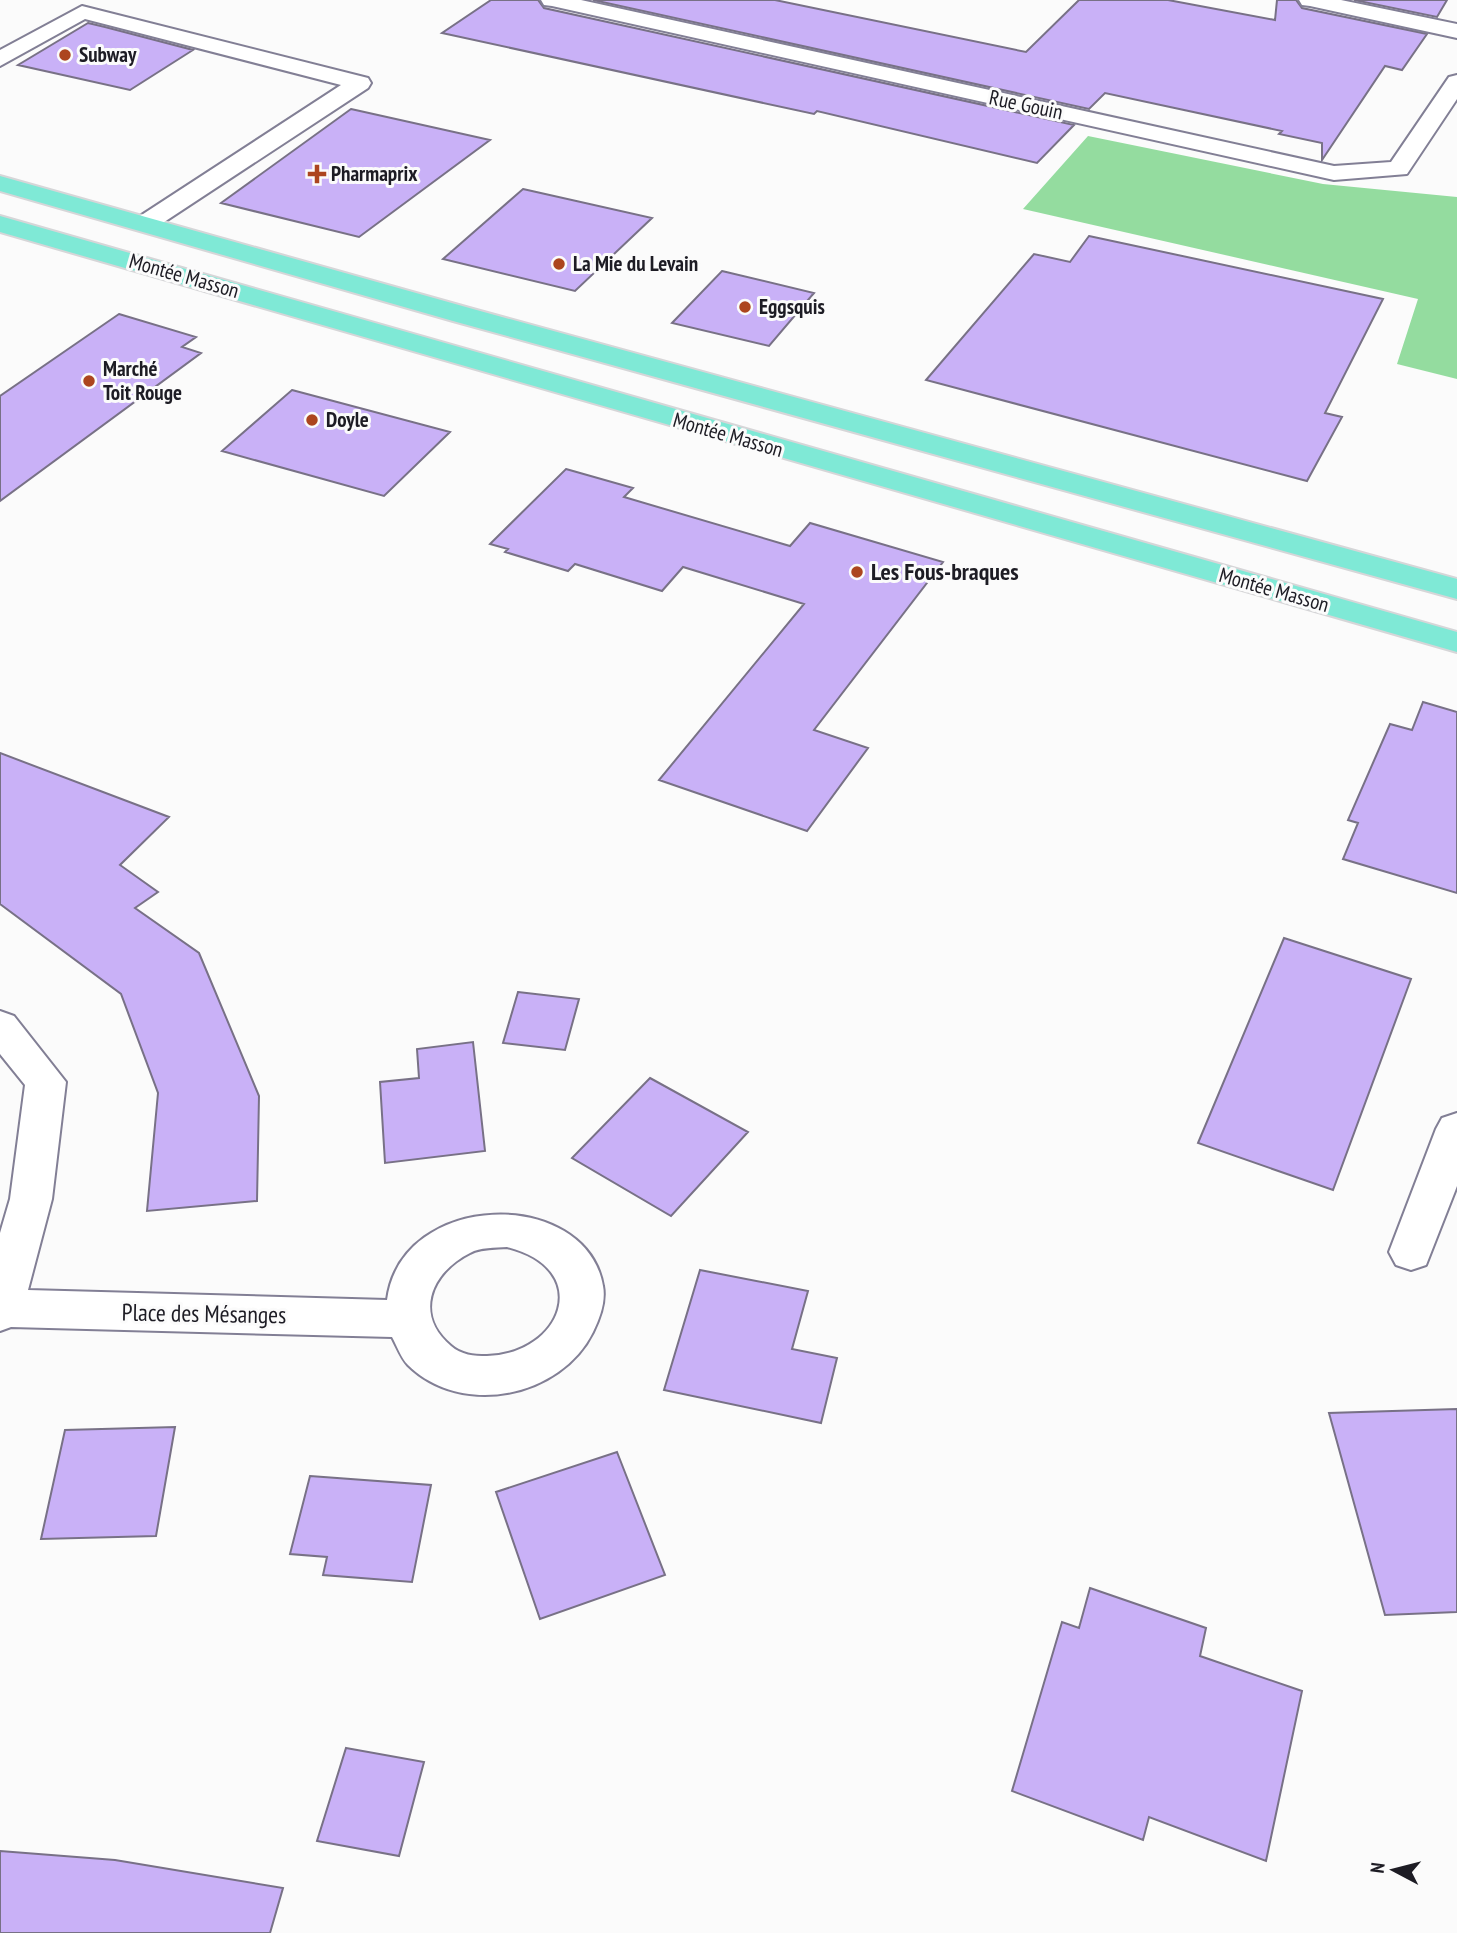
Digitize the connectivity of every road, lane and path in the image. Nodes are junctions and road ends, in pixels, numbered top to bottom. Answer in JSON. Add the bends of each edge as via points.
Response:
{"nodes":[{"id":1,"x":552,"y":0,"type":"edge"},
{"id":2,"x":1310,"y":0,"type":"edge"},
{"id":3,"x":11,"y":26,"type":"dead end"},
{"id":4,"x":1457,"y":31,"type":"edge"},
{"id":5,"x":43,"y":34,"type":"junction"},
{"id":6,"x":0,"y":59,"type":"edge"},
{"id":7,"x":1457,"y":82,"type":"edge"},
{"id":8,"x":0,"y":183,"type":"edge"},
{"id":9,"x":146,"y":223,"type":"junction"},
{"id":10,"x":0,"y":224,"type":"edge"},
{"id":11,"x":1457,"y":589,"type":"edge"},
{"id":12,"x":1457,"y":642,"type":"edge"},
{"id":13,"x":0,"y":1026,"type":"edge"},
{"id":14,"x":1457,"y":1129,"type":"edge"},
{"id":15,"x":1411,"y":1252,"type":"dead end"},
{"id":16,"x":1,"y":1310,"type":"edge"},
{"id":17,"x":406,"y":1319,"type":"dead end"}],
"edges":[{"from":1,"to":7,"type":"street","name":"Rue Gouin","via":[[1334,173],[1398,169]]},
{"from":2,"to":4,"type":"street"},
{"from":3,"to":5,"type":"street"},
{"from":5,"to":6,"type":"street"},
{"from":5,"to":9,"type":"street","via":[[82,12],[360,83]]},
{"from":8,"to":9,"type":"main road","name":"Montée Masson"},
{"from":9,"to":11,"type":"main road","name":"Montée Masson"},
{"from":10,"to":12,"type":"main road","name":"Montée Masson"},
{"from":13,"to":16,"type":"street","via":[[46,1082],[31,1199]]},
{"from":14,"to":15,"type":"street"},
{"from":16,"to":17,"type":"street","name":"Place des Mésanges"}]}
